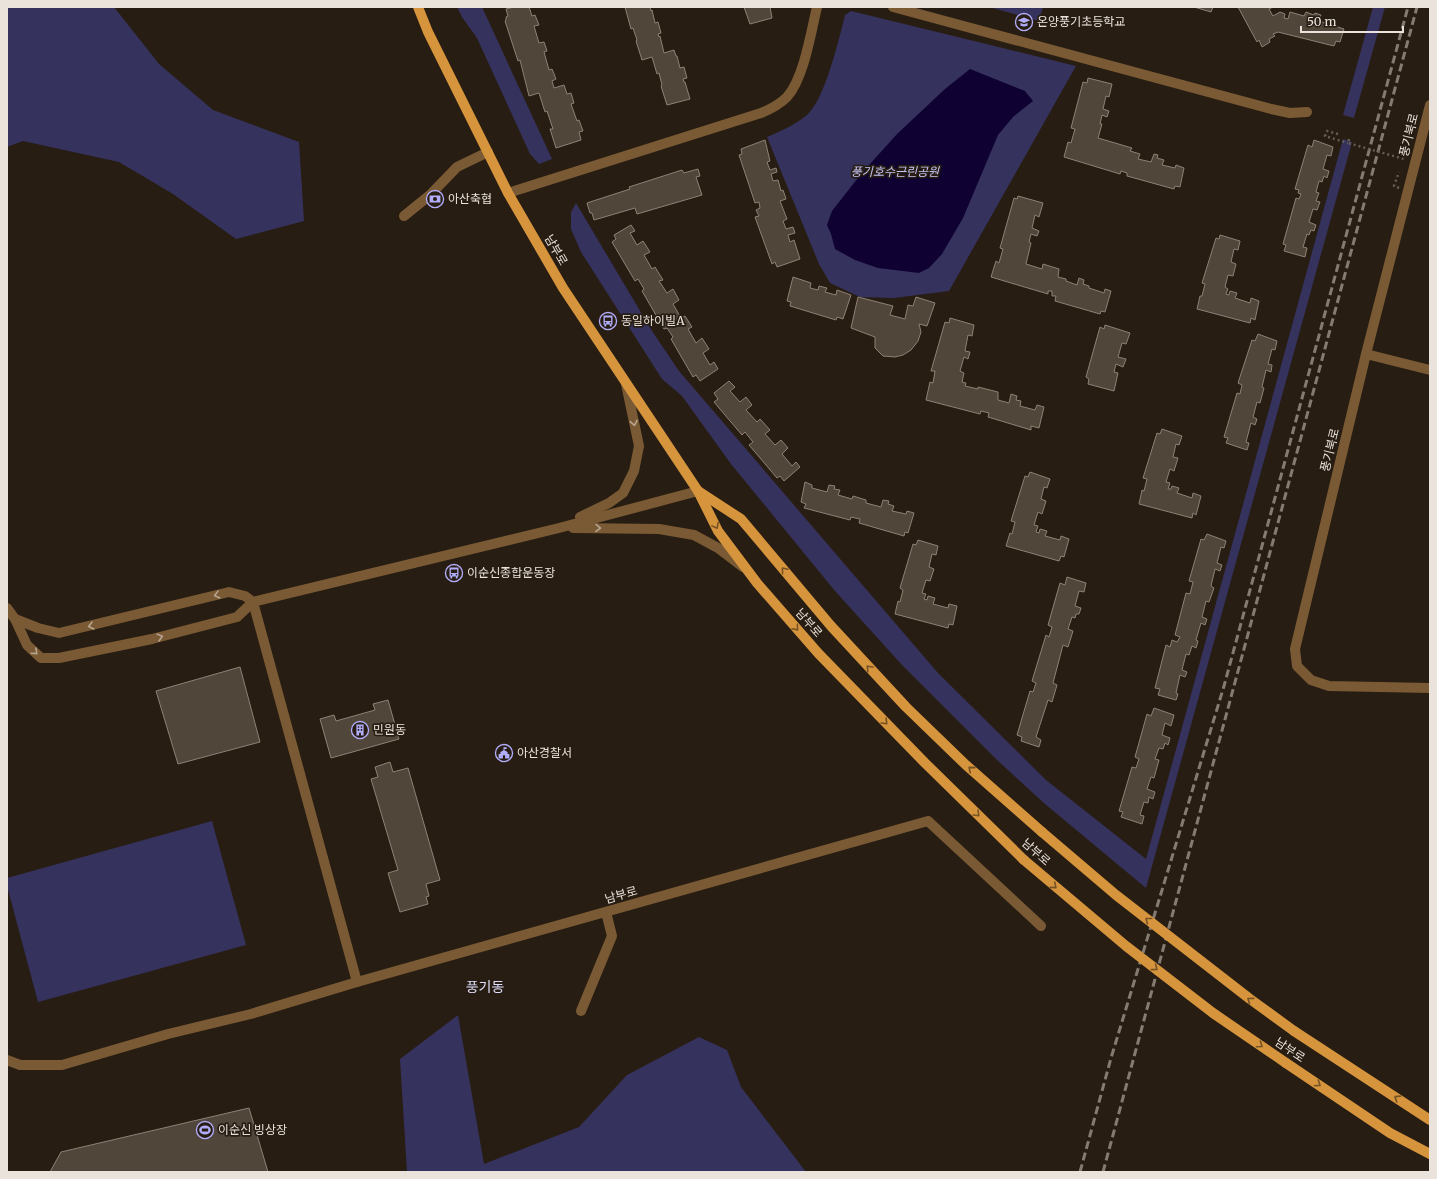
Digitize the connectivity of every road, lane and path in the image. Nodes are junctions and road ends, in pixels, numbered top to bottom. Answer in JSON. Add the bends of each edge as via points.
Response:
{"nodes":[{"id":1,"x":418,"y":7,"type":"edge"},
{"id":2,"x":817,"y":7,"type":"edge"},
{"id":3,"x":893,"y":7,"type":"edge"},
{"id":4,"x":1430,"y":105,"type":"edge"},
{"id":5,"x":1306,"y":112,"type":"dead end"},
{"id":6,"x":1428,"y":117,"type":"edge"},
{"id":7,"x":1338,"y":134,"type":"dead end"},
{"id":8,"x":1350,"y":139,"type":"dead end"},
{"id":9,"x":1348,"y":143,"type":"junction"},
{"id":10,"x":488,"y":152,"type":"junction"},
{"id":11,"x":1406,"y":156,"type":"dead end"},
{"id":12,"x":508,"y":193,"type":"junction"},
{"id":13,"x":404,"y":216,"type":"dead end"},
{"id":14,"x":1366,"y":354,"type":"junction"},
{"id":15,"x":1430,"y":370,"type":"edge"},
{"id":16,"x":626,"y":384,"type":"junction"},
{"id":17,"x":698,"y":491,"type":"junction"},
{"id":18,"x":559,"y":528,"type":"junction"},
{"id":19,"x":749,"y":571,"type":"junction"},
{"id":20,"x":253,"y":602,"type":"junction"},
{"id":21,"x":7,"y":608,"type":"edge"},
{"id":22,"x":15,"y":619,"type":"junction"},
{"id":23,"x":1430,"y":688,"type":"edge"},
{"id":24,"x":606,"y":912,"type":"junction"},
{"id":25,"x":1041,"y":926,"type":"dead end"},
{"id":26,"x":357,"y":982,"type":"junction"},
{"id":27,"x":581,"y":1011,"type":"dead end"},
{"id":28,"x":7,"y":1060,"type":"edge"},
{"id":29,"x":1430,"y":1120,"type":"edge"},
{"id":30,"x":1390,"y":1133,"type":"junction"},
{"id":31,"x":1430,"y":1154,"type":"edge"},
{"id":32,"x":1430,"y":1161,"type":"edge"}],
"edges":[{"from":1,"to":10,"type":"main road","name":"남부로"},
{"from":2,"to":12,"type":"street","via":[[796,85],[787,97],[774,107]]},
{"from":3,"to":5,"type":"street","via":[[1271,109],[1290,113]]},
{"from":4,"to":6,"type":"street","name":"풍기북로"},
{"from":6,"to":14,"type":"street","name":"풍기북로"},
{"from":7,"to":9,"type":"path","via":[[1327,131],[1325,136]]},
{"from":8,"to":9,"type":"path","bridge":true},
{"from":9,"to":11,"type":"path","bridge":true,"via":[[1404,159]]},
{"from":10,"to":12,"type":"main road","name":"남부로"},
{"from":10,"to":13,"type":"street","via":[[457,167],[430,195]]},
{"from":12,"to":16,"type":"main road","name":"남부로","via":[[563,288]]},
{"from":14,"to":15,"type":"street"},
{"from":14,"to":23,"type":"street","name":"풍기북로","via":[[1295,649],[1297,666],[1311,680],[1329,686]]},
{"from":16,"to":17,"type":"main road","name":"남부로"},
{"from":16,"to":18,"type":"street","one_way":true,"via":[[638,446],[634,471],[623,493],[614,500]]},
{"from":17,"to":18,"type":"street"},
{"from":17,"to":19,"type":"main road","name":"남부로","one_way":true,"via":[[718,531]]},
{"from":29,"to":17,"type":"main road","name":"남부로","one_way":true,"bridge":true,"via":[[1250,1000],[1116,895],[1042,832],[966,765],[906,707],[831,626],[741,518]]},
{"from":18,"to":19,"type":"street","one_way":true,"via":[[659,529],[694,535],[718,548]]},
{"from":18,"to":20,"type":"street"},
{"from":19,"to":30,"type":"main road","name":"남부로","one_way":true,"bridge":true,"via":[[818,654],[1024,860],[1126,946],[1214,1013]]},
{"from":20,"to":22,"type":"street","one_way":true,"via":[[245,596],[229,592],[58,633]]},
{"from":22,"to":20,"type":"street","one_way":true,"via":[[27,645],[41,658],[59,658],[152,640],[236,617]]},
{"from":20,"to":26,"type":"street"},
{"from":21,"to":22,"type":"street"},
{"from":24,"to":25,"type":"street","name":"남부로","via":[[928,821]]},
{"from":24,"to":26,"type":"street","name":"남부로"},
{"from":24,"to":27,"type":"street","via":[[612,936]]},
{"from":26,"to":28,"type":"street","name":"남부로","via":[[251,1014],[168,1034],[62,1065],[20,1065]]},
{"from":30,"to":31,"type":"main road","name":"남부로"},
{"from":30,"to":32,"type":"main road"}]}
